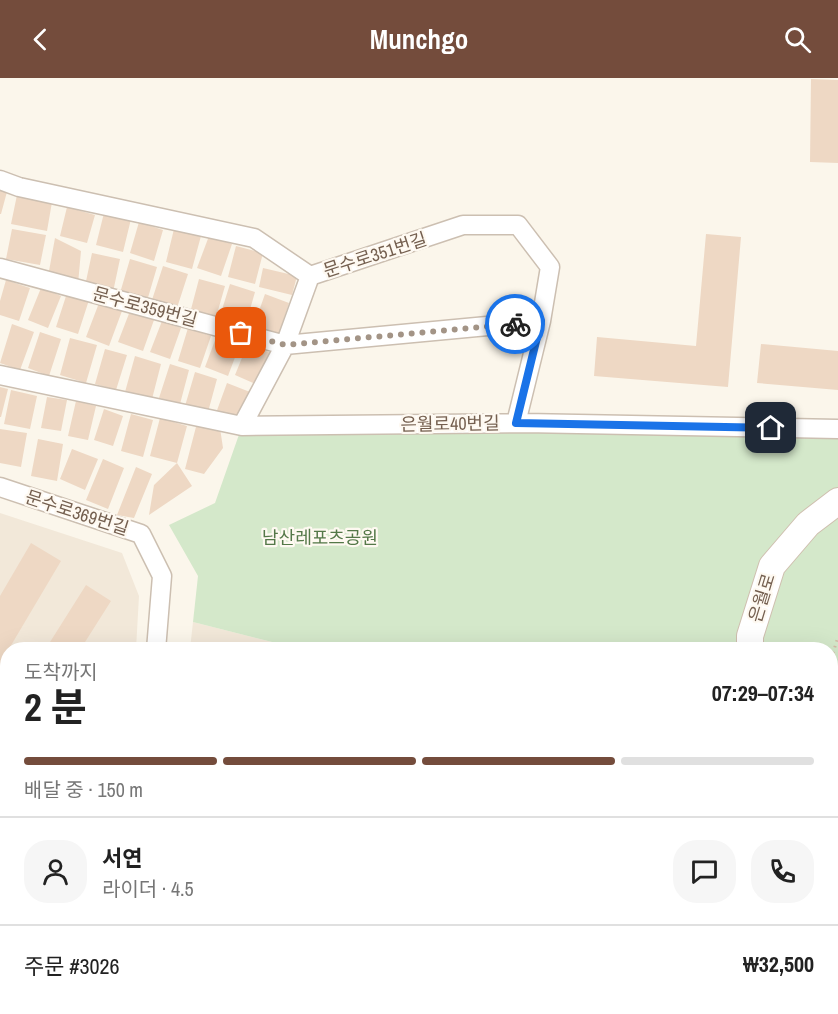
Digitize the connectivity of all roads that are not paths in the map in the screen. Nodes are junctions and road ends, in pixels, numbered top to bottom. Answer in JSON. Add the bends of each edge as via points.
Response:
{"nodes":[{"id":1,"x":0,"y":180,"type":"edge"},
{"id":2,"x":0,"y":268,"type":"edge"},
{"id":3,"x":310,"y":276,"type":"junction"},
{"id":4,"x":541,"y":321,"type":"junction"},
{"id":5,"x":285,"y":345,"type":"junction"},
{"id":6,"x":0,"y":375,"type":"edge"},
{"id":7,"x":516,"y":423,"type":"junction"},
{"id":8,"x":242,"y":426,"type":"junction"},
{"id":9,"x":838,"y":429,"type":"edge"},
{"id":10,"x":0,"y":487,"type":"edge"},
{"id":11,"x":838,"y":501,"type":"edge"},
{"id":12,"x":157,"y":642,"type":"edge"},
{"id":13,"x":750,"y":642,"type":"edge"}],
"edges":[{"from":1,"to":3,"type":"street","name":"문수로351번길","via":[[254,238]]},
{"from":2,"to":5,"type":"street","name":"문수로359번길"},
{"from":3,"to":4,"type":"street","name":"문수로351번길","via":[[463,225],[518,225],[550,267]]},
{"from":3,"to":5,"type":"street"},
{"from":4,"to":5,"type":"street","name":"문수로359번길"},
{"from":4,"to":7,"type":"street","name":"문수로351번길"},
{"from":5,"to":8,"type":"street"},
{"from":6,"to":8,"type":"street","name":"은월로40번길"},
{"from":7,"to":8,"type":"street","name":"은월로40번길"},
{"from":7,"to":9,"type":"street","name":"은월로40번길"},
{"from":10,"to":12,"type":"street","name":"문수로369번길","via":[[141,534],[162,576]]},
{"from":11,"to":13,"type":"street","name":"은월로","via":[[808,524],[772,566]]}]}
